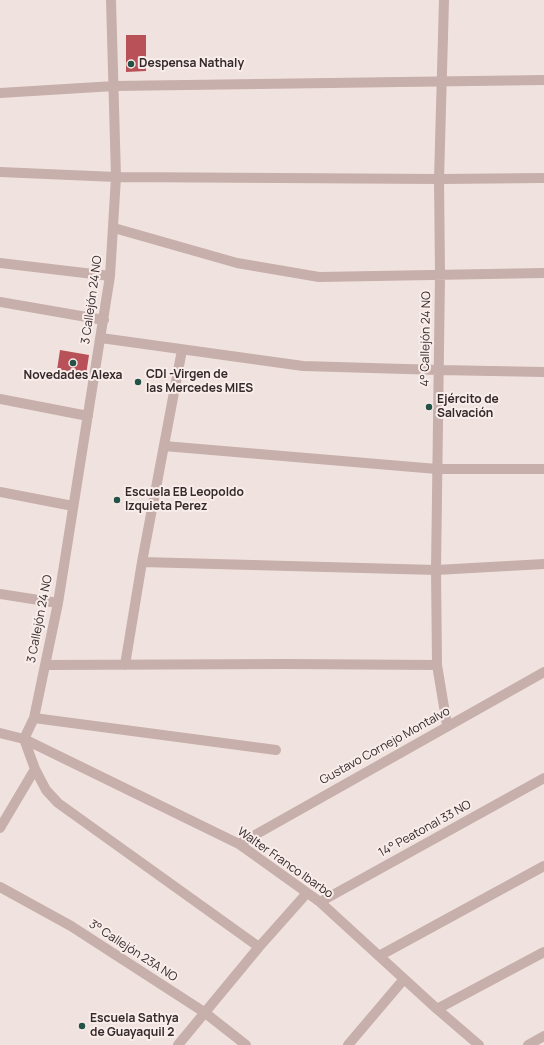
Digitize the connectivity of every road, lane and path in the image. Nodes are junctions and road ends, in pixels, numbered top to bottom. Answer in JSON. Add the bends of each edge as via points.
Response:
{"nodes":[{"id":1,"x":112,"y":0,"type":"edge"},
{"id":2,"x":444,"y":0,"type":"edge"},
{"id":3,"x":443,"y":80,"type":"junction"},
{"id":4,"x":544,"y":80,"type":"edge"},
{"id":5,"x":114,"y":86,"type":"junction"},
{"id":6,"x":0,"y":93,"type":"edge"},
{"id":7,"x":0,"y":172,"type":"edge"},
{"id":8,"x":116,"y":176,"type":"junction"},
{"id":9,"x":544,"y":178,"type":"edge"},
{"id":10,"x":439,"y":179,"type":"junction"},
{"id":11,"x":114,"y":228,"type":"junction"},
{"id":12,"x":0,"y":262,"type":"edge"},
{"id":13,"x":544,"y":273,"type":"edge"},
{"id":14,"x":440,"y":275,"type":"junction"},
{"id":15,"x":110,"y":276,"type":"junction"},
{"id":16,"x":0,"y":302,"type":"edge"},
{"id":17,"x":104,"y":320,"type":"junction"},
{"id":18,"x":101,"y":338,"type":"junction"},
{"id":19,"x":182,"y":350,"type":"junction"},
{"id":20,"x":439,"y":370,"type":"junction"},
{"id":21,"x":544,"y":372,"type":"edge"},
{"id":22,"x":0,"y":399,"type":"edge"},
{"id":23,"x":88,"y":416,"type":"junction"},
{"id":24,"x":164,"y":446,"type":"junction"},
{"id":25,"x":437,"y":469,"type":"junction"},
{"id":26,"x":544,"y":469,"type":"edge"},
{"id":27,"x":0,"y":492,"type":"edge"},
{"id":28,"x":73,"y":506,"type":"junction"},
{"id":29,"x":142,"y":562,"type":"junction"},
{"id":30,"x":544,"y":564,"type":"edge"},
{"id":31,"x":436,"y":570,"type":"junction"},
{"id":32,"x":0,"y":594,"type":"edge"},
{"id":33,"x":58,"y":603,"type":"junction"},
{"id":34,"x":45,"y":665,"type":"junction"},
{"id":35,"x":125,"y":665,"type":"junction"},
{"id":36,"x":437,"y":665,"type":"junction"},
{"id":37,"x":544,"y":672,"type":"edge"},
{"id":38,"x":34,"y":718,"type":"junction"},
{"id":39,"x":447,"y":726,"type":"junction"},
{"id":40,"x":0,"y":733,"type":"edge"},
{"id":41,"x":24,"y":740,"type":"junction"},
{"id":42,"x":276,"y":750,"type":"dead end"},
{"id":43,"x":35,"y":769,"type":"junction"},
{"id":44,"x":544,"y":778,"type":"edge"},
{"id":45,"x":0,"y":828,"type":"edge"},
{"id":46,"x":239,"y":844,"type":"junction"},
{"id":47,"x":544,"y":866,"type":"edge"},
{"id":48,"x":0,"y":887,"type":"edge"},
{"id":49,"x":307,"y":893,"type":"junction"},
{"id":50,"x":320,"y":902,"type":"junction"},
{"id":51,"x":258,"y":947,"type":"junction"},
{"id":52,"x":544,"y":952,"type":"edge"},
{"id":53,"x":379,"y":956,"type":"junction"},
{"id":54,"x":404,"y":979,"type":"junction"},
{"id":55,"x":437,"y":1009,"type":"junction"},
{"id":56,"x":204,"y":1012,"type":"junction"},
{"id":57,"x":544,"y":1036,"type":"edge"},
{"id":58,"x":178,"y":1045,"type":"edge"},
{"id":59,"x":246,"y":1045,"type":"edge"},
{"id":60,"x":348,"y":1045,"type":"edge"},
{"id":61,"x":479,"y":1045,"type":"edge"},
{"id":62,"x":528,"y":1045,"type":"edge"}],
"edges":[{"from":1,"to":5,"type":"street","name":"3 Callejón 24 NO"},
{"from":2,"to":3,"type":"street","name":"4° Callejón 24 NO"},
{"from":3,"to":4,"type":"street"},
{"from":3,"to":5,"type":"street"},
{"from":3,"to":10,"type":"street","name":"4° Callejón 24 NO"},
{"from":5,"to":6,"type":"street"},
{"from":5,"to":8,"type":"street","name":"3 Callejón 24 NO"},
{"from":7,"to":8,"type":"street"},
{"from":8,"to":10,"type":"street"},
{"from":8,"to":11,"type":"street","name":"3 Callejón 24 NO"},
{"from":9,"to":10,"type":"street"},
{"from":10,"to":14,"type":"street","name":"4° Callejón 24 NO"},
{"from":11,"to":14,"type":"street","via":[[237,263],[319,277]]},
{"from":11,"to":15,"type":"street","name":"3 Callejón 24 NO"},
{"from":12,"to":15,"type":"street"},
{"from":13,"to":14,"type":"street"},
{"from":14,"to":20,"type":"street","name":"4° Callejón 24 NO"},
{"from":15,"to":17,"type":"street","name":"3 Callejón 24 NO"},
{"from":16,"to":17,"type":"street"},
{"from":17,"to":18,"type":"street","name":"3 Callejón 24 NO"},
{"from":18,"to":19,"type":"street"},
{"from":18,"to":23,"type":"street","name":"3 Callejón 24 NO"},
{"from":19,"to":20,"type":"street","via":[[304,366]]},
{"from":19,"to":24,"type":"street"},
{"from":20,"to":21,"type":"street"},
{"from":20,"to":25,"type":"street","name":"4° Callejón 24 NO"},
{"from":22,"to":23,"type":"street"},
{"from":23,"to":28,"type":"street","name":"3 Callejón 24 NO"},
{"from":24,"to":25,"type":"street"},
{"from":24,"to":29,"type":"street"},
{"from":25,"to":26,"type":"street"},
{"from":25,"to":31,"type":"street","name":"4° Callejón 24 NO"},
{"from":27,"to":28,"type":"street"},
{"from":28,"to":33,"type":"street","name":"3 Callejón 24 NO"},
{"from":29,"to":31,"type":"street"},
{"from":29,"to":35,"type":"street"},
{"from":30,"to":31,"type":"street"},
{"from":31,"to":36,"type":"street","name":"4° Callejón 24 NO"},
{"from":32,"to":33,"type":"street"},
{"from":33,"to":34,"type":"street","name":"3 Callejón 24 NO"},
{"from":34,"to":35,"type":"street"},
{"from":34,"to":38,"type":"street","name":"3 Callejón 24 NO"},
{"from":35,"to":36,"type":"street"},
{"from":36,"to":39,"type":"street","name":"4° Callejón 24 NO"},
{"from":37,"to":39,"type":"street","name":"Gustavo Cornejo Montalvo"},
{"from":38,"to":41,"type":"street","name":"3 Callejón 24 NO"},
{"from":38,"to":42,"type":"street"},
{"from":39,"to":46,"type":"street","name":"Gustavo Cornejo Montalvo"},
{"from":40,"to":41,"type":"street","name":"Walter Franco Ibarbo"},
{"from":41,"to":43,"type":"street"},
{"from":41,"to":46,"type":"street","name":"Walter Franco Ibarbo"},
{"from":43,"to":45,"type":"street"},
{"from":43,"to":51,"type":"street","via":[[46,790],[58,802]]},
{"from":44,"to":50,"type":"street","name":"14° Peatonal 33 NO"},
{"from":46,"to":49,"type":"street","name":"Walter Franco Ibarbo"},
{"from":47,"to":53,"type":"street"},
{"from":48,"to":56,"type":"street","name":"3° Callejón 23A NO","via":[[71,926]]},
{"from":49,"to":50,"type":"street","name":"Walter Franco Ibarbo"},
{"from":49,"to":51,"type":"street"},
{"from":50,"to":53,"type":"street","name":"Walter Franco Ibarbo"},
{"from":51,"to":56,"type":"street"},
{"from":52,"to":55,"type":"street"},
{"from":53,"to":54,"type":"street","name":"Walter Franco Ibarbo"},
{"from":54,"to":55,"type":"street","name":"Walter Franco Ibarbo"},
{"from":54,"to":60,"type":"street"},
{"from":55,"to":61,"type":"street","name":"Walter Franco Ibarbo"},
{"from":56,"to":58,"type":"street"},
{"from":56,"to":59,"type":"street","name":"3° Callejón 23A NO"},
{"from":57,"to":62,"type":"street"}]}
